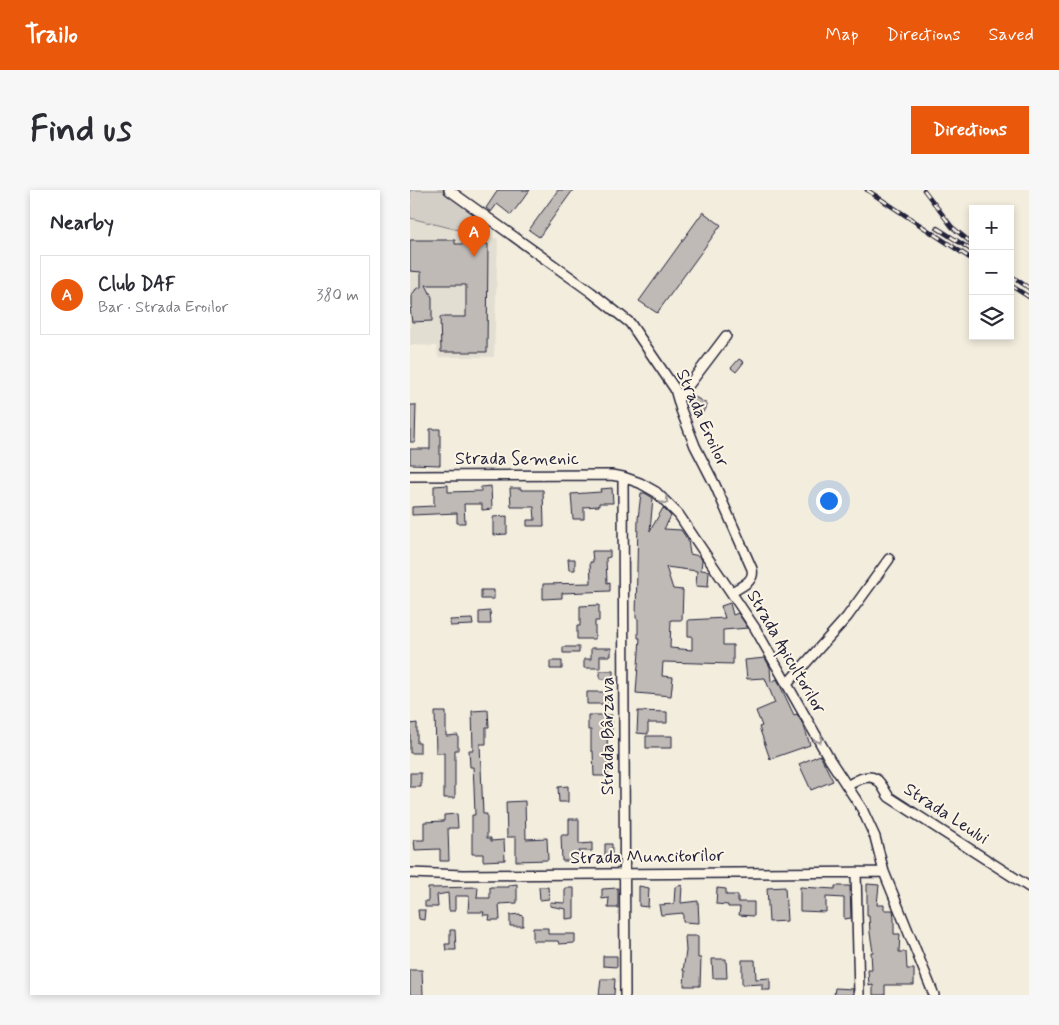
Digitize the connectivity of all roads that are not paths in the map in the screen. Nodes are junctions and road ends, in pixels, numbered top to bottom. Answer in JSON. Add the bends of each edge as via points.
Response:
{"nodes":[{"id":1,"x":449,"y":190,"type":"edge"},
{"id":2,"x":726,"y":336,"type":"dead end"},
{"id":3,"x":679,"y":398,"type":"junction"},
{"id":4,"x":410,"y":476,"type":"edge"},
{"id":5,"x":623,"y":477,"type":"junction"},
{"id":6,"x":889,"y":559,"type":"dead end"},
{"id":7,"x":732,"y":592,"type":"junction"},
{"id":8,"x":787,"y":684,"type":"junction"},
{"id":9,"x":847,"y":786,"type":"junction"},
{"id":10,"x":856,"y":872,"type":"junction"},
{"id":11,"x":884,"y":872,"type":"junction"},
{"id":12,"x":410,"y":873,"type":"edge"},
{"id":13,"x":624,"y":874,"type":"junction"},
{"id":14,"x":1029,"y":887,"type":"edge"},
{"id":15,"x":625,"y":995,"type":"edge"},
{"id":16,"x":859,"y":995,"type":"edge"},
{"id":17,"x":934,"y":995,"type":"edge"}],
"edges":[{"from":1,"to":3,"type":"street","name":"Strada Eroilor","via":[[630,323]]},
{"from":2,"to":3,"type":"street"},
{"from":3,"to":7,"type":"street","name":"Strada Eroilor","via":[[695,446],[716,485],[754,575]]},
{"from":4,"to":5,"type":"street","name":"Strada Semenic"},
{"from":5,"to":7,"type":"street","name":"Strada Apicultorilor","one_way":true,"via":[[656,492],[679,515]]},
{"from":5,"to":13,"type":"street","name":"Strada Bârzava"},
{"from":6,"to":8,"type":"street","via":[[847,617]]},
{"from":7,"to":8,"type":"street","name":"Strada Apicultorilor"},
{"from":8,"to":9,"type":"street","name":"Strada Apicultorilor","one_way":true},
{"from":9,"to":11,"type":"street","name":"Strada Apicultorilor","via":[[875,837]]},
{"from":9,"to":14,"type":"street","name":"Strada Leului","via":[[864,777],[876,779],[889,797]]},
{"from":10,"to":11,"type":"street","name":"Strada Muncitorilor"},
{"from":10,"to":13,"type":"street","name":"Strada Muncitorilor"},
{"from":10,"to":16,"type":"street"},
{"from":11,"to":17,"type":"street","name":"Strada Apicultorilor"},
{"from":12,"to":13,"type":"street","name":"Strada Muncitorilor"},
{"from":13,"to":15,"type":"street","name":"Strada Bârzava"}]}
